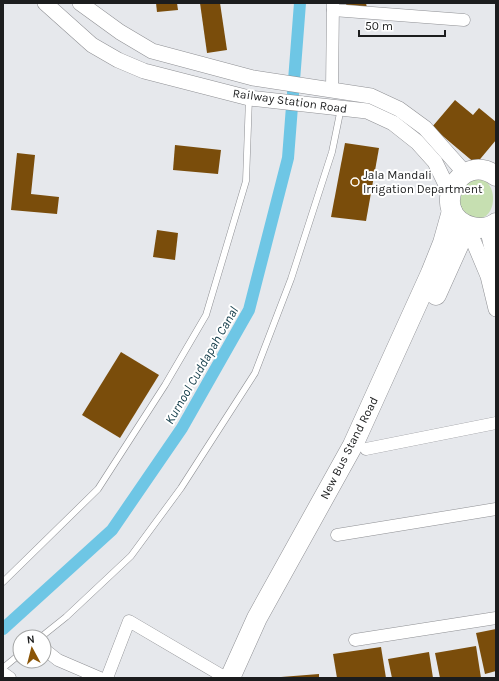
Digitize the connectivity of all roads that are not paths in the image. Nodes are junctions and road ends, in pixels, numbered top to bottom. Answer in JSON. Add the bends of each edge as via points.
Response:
{"nodes":[{"id":1,"x":45,"y":3,"type":"edge"},
{"id":2,"x":80,"y":3,"type":"edge"},
{"id":3,"x":333,"y":7,"type":"edge"},
{"id":4,"x":464,"y":20,"type":"dead end"},
{"id":5,"x":332,"y":89,"type":"junction"},
{"id":6,"x":249,"y":98,"type":"junction"},
{"id":7,"x":337,"y":108,"type":"junction"},
{"id":8,"x":496,"y":158,"type":"edge"},
{"id":9,"x":471,"y":171,"type":"junction"},
{"id":10,"x":496,"y":176,"type":"edge"},
{"id":11,"x":451,"y":202,"type":"junction"},
{"id":12,"x":467,"y":226,"type":"junction"},
{"id":13,"x":493,"y":226,"type":"edge"},
{"id":14,"x":496,"y":266,"type":"edge"},
{"id":15,"x":496,"y":309,"type":"edge"},
{"id":16,"x":496,"y":424,"type":"edge"},
{"id":17,"x":366,"y":449,"type":"junction"},
{"id":18,"x":496,"y":509,"type":"edge"},
{"id":19,"x":337,"y":535,"type":"dead end"},
{"id":20,"x":3,"y":582,"type":"edge"},
{"id":21,"x":496,"y":618,"type":"edge"},
{"id":22,"x":51,"y":629,"type":"edge"},
{"id":23,"x":355,"y":640,"type":"dead end"},
{"id":24,"x":52,"y":655,"type":"edge"},
{"id":25,"x":12,"y":661,"type":"edge"},
{"id":26,"x":3,"y":668,"type":"edge"},
{"id":27,"x":3,"y":673,"type":"edge"},
{"id":28,"x":10,"y":678,"type":"edge"},
{"id":29,"x":100,"y":678,"type":"edge"},
{"id":30,"x":107,"y":678,"type":"edge"},
{"id":31,"x":226,"y":678,"type":"edge"},
{"id":32,"x":230,"y":678,"type":"edge"},
{"id":33,"x":243,"y":678,"type":"edge"}],
"edges":[{"from":1,"to":6,"type":"street","name":"Railway Station Road","via":[[92,44],[118,60],[165,77]]},
{"from":2,"to":5,"type":"street","name":"Railway Station Road","via":[[152,51],[253,78]]},
{"from":3,"to":4,"type":"street"},
{"from":3,"to":5,"type":"street"},
{"from":5,"to":9,"type":"street","name":"Railway Station Road","via":[[371,96],[399,109],[426,128]]},
{"from":6,"to":7,"type":"street","name":"Railway Station Road"},
{"from":6,"to":20,"type":"lane","via":[[246,181],[206,315],[165,385],[98,488]]},
{"from":7,"to":11,"type":"street","name":"Railway Station Road","via":[[367,111],[393,123],[417,142],[435,162]]},
{"from":7,"to":22,"type":"lane","via":[[332,152],[255,373],[182,488],[131,556]]},
{"from":8,"to":9,"type":"main road","name":"New Bus Stand Road"},
{"from":9,"to":10,"type":"main road","via":[[485,170]]},
{"from":9,"to":11,"type":"main road","name":"New Bus Stand Road","via":[[456,182]]},
{"from":11,"to":12,"type":"main road","via":[[461,222]]},
{"from":11,"to":32,"type":"main road","name":"New Bus Stand Road","via":[[443,243],[431,273],[353,445],[257,618]]},
{"from":12,"to":13,"type":"main road"},
{"from":12,"to":15,"type":"street","via":[[488,276]]},
{"from":12,"to":17,"type":"main road","name":"New Bus Stand Road"},
{"from":13,"to":14,"type":"street"},
{"from":16,"to":17,"type":"street"},
{"from":17,"to":33,"type":"main road","name":"New Bus Stand Road","via":[[314,539],[254,652]]},
{"from":18,"to":19,"type":"street"},
{"from":21,"to":23,"type":"street"},
{"from":24,"to":29,"type":"street"},
{"from":25,"to":26,"type":"lane"},
{"from":27,"to":28,"type":"street"},
{"from":30,"to":31,"type":"street","via":[[130,621]]}]}
